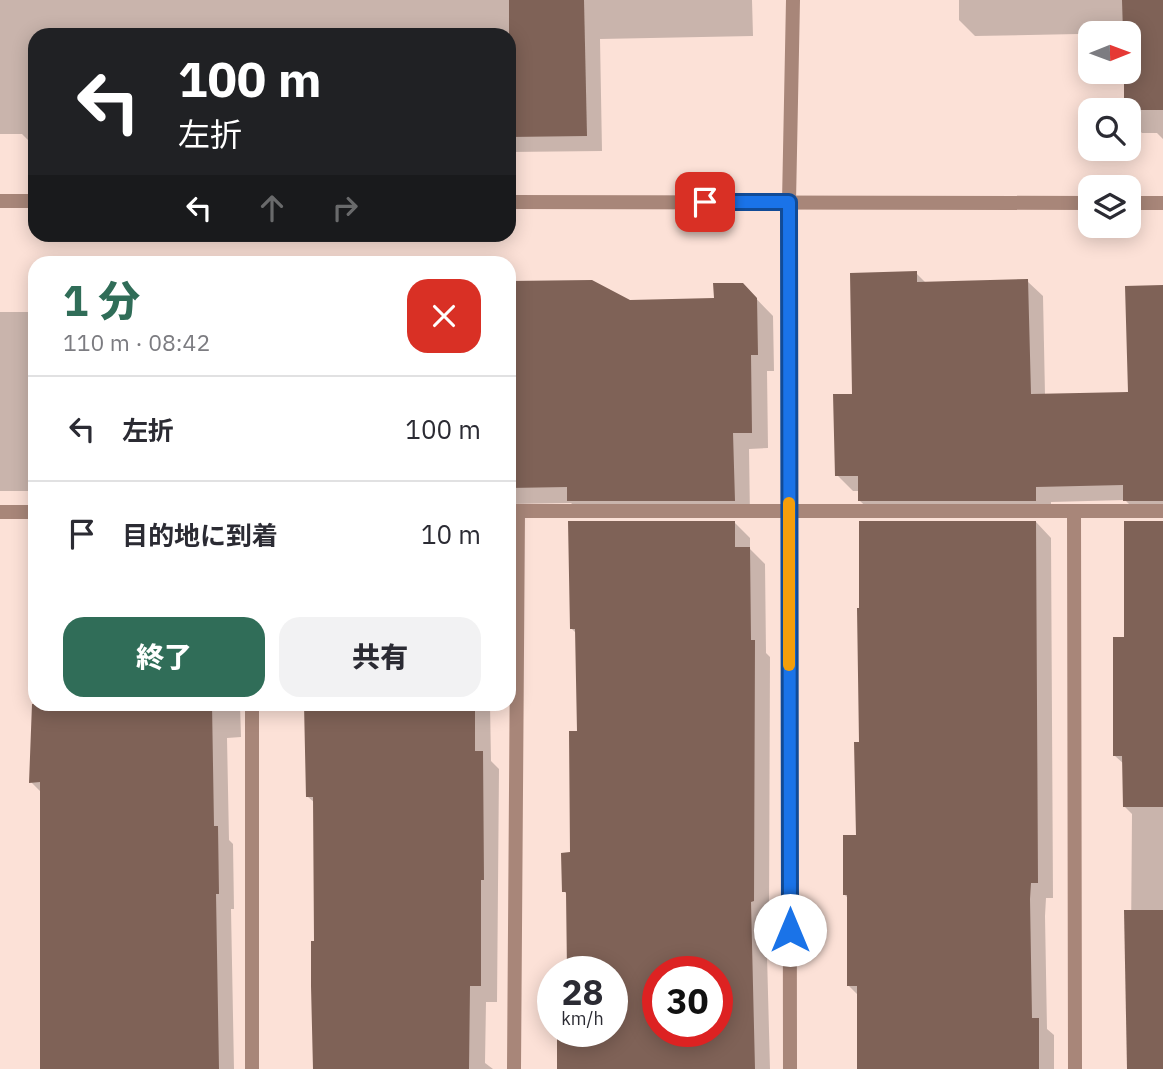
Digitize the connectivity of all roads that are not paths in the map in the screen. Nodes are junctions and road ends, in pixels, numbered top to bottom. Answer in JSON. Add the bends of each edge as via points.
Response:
{"nodes":[{"id":1,"x":793,"y":0,"type":"edge"},
{"id":2,"x":0,"y":201,"type":"edge"},
{"id":3,"x":28,"y":201,"type":"edge"},
{"id":4,"x":516,"y":202,"type":"edge"},
{"id":5,"x":789,"y":202,"type":"junction"},
{"id":6,"x":1078,"y":203,"type":"edge"},
{"id":7,"x":1141,"y":203,"type":"edge"},
{"id":8,"x":1163,"y":203,"type":"edge"},
{"id":9,"x":516,"y":511,"type":"edge"},
{"id":10,"x":789,"y":511,"type":"junction"},
{"id":11,"x":1074,"y":511,"type":"junction"},
{"id":12,"x":1163,"y":511,"type":"edge"},
{"id":13,"x":0,"y":512,"type":"edge"},
{"id":14,"x":28,"y":512,"type":"edge"},
{"id":15,"x":251,"y":711,"type":"edge"},
{"id":16,"x":514,"y":711,"type":"edge"},
{"id":17,"x":252,"y":1069,"type":"edge"},
{"id":18,"x":514,"y":1069,"type":"edge"},
{"id":19,"x":790,"y":1069,"type":"edge"},
{"id":20,"x":1075,"y":1069,"type":"edge"}],
"edges":[{"from":1,"to":5,"type":"street"},
{"from":2,"to":3,"type":"street"},
{"from":4,"to":5,"type":"street"},
{"from":5,"to":6,"type":"street"},
{"from":5,"to":10,"type":"street"},
{"from":7,"to":8,"type":"street"},
{"from":9,"to":10,"type":"street"},
{"from":10,"to":11,"type":"street"},
{"from":10,"to":19,"type":"street"},
{"from":11,"to":12,"type":"street"},
{"from":11,"to":20,"type":"street"},
{"from":13,"to":14,"type":"street"},
{"from":15,"to":17,"type":"street"},
{"from":16,"to":18,"type":"street"}]}
